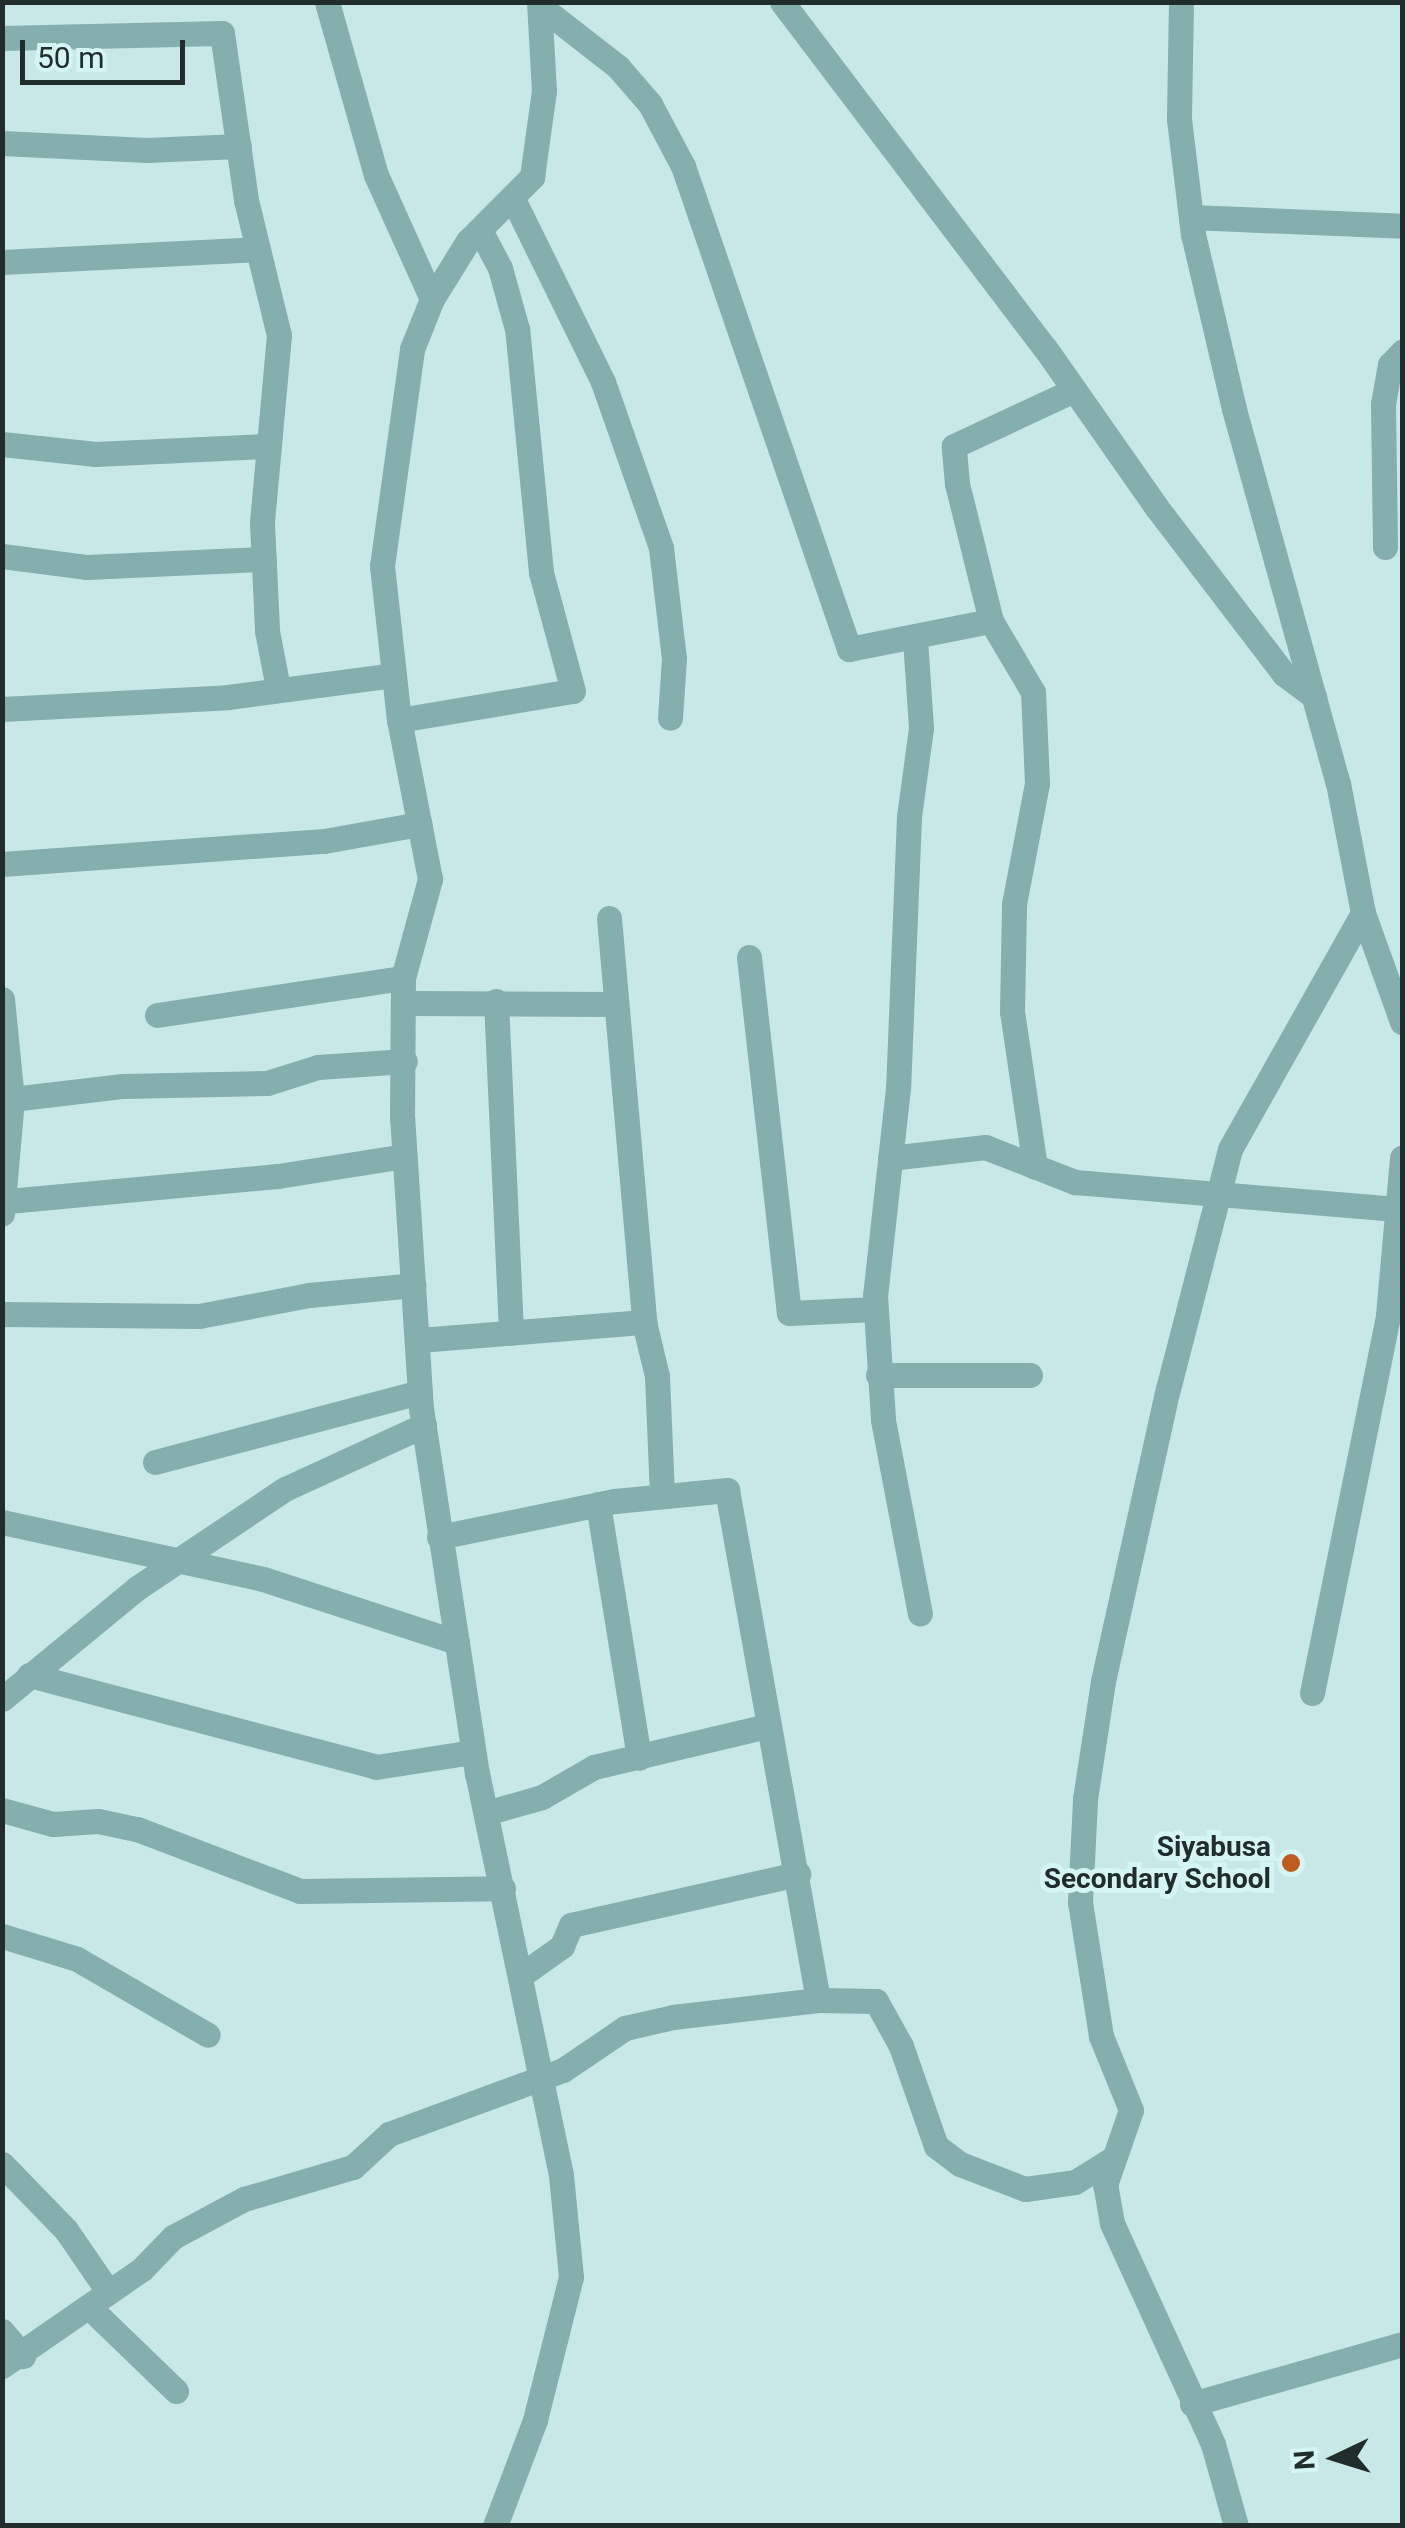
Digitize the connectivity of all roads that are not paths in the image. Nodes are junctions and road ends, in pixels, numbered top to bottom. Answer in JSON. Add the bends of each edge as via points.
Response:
{"nodes":[{"id":1,"x":327,"y":2,"type":"edge"},
{"id":2,"x":782,"y":2,"type":"edge"},
{"id":3,"x":1181,"y":2,"type":"edge"},
{"id":4,"x":540,"y":4,"type":"edge"},
{"id":5,"x":2,"y":38,"type":"edge"},
{"id":6,"x":2,"y":143,"type":"edge"},
{"id":7,"x":239,"y":146,"type":"junction"},
{"id":8,"x":514,"y":202,"type":"junction"},
{"id":9,"x":1191,"y":217,"type":"junction"},
{"id":10,"x":1402,"y":226,"type":"edge"},
{"id":11,"x":480,"y":230,"type":"junction"},
{"id":12,"x":258,"y":250,"type":"junction"},
{"id":13,"x":2,"y":262,"type":"edge"},
{"id":14,"x":432,"y":300,"type":"junction"},
{"id":15,"x":1402,"y":352,"type":"edge"},
{"id":16,"x":1074,"y":390,"type":"junction"},
{"id":17,"x":2,"y":444,"type":"edge"},
{"id":18,"x":264,"y":446,"type":"junction"},
{"id":19,"x":1385,"y":547,"type":"dead end"},
{"id":20,"x":2,"y":556,"type":"edge"},
{"id":21,"x":264,"y":559,"type":"junction"},
{"id":22,"x":991,"y":621,"type":"junction"},
{"id":23,"x":915,"y":639,"type":"junction"},
{"id":24,"x":394,"y":676,"type":"junction"},
{"id":25,"x":278,"y":688,"type":"junction"},
{"id":26,"x":1314,"y":698,"type":"junction"},
{"id":27,"x":2,"y":709,"type":"edge"},
{"id":28,"x":670,"y":718,"type":"dead end"},
{"id":29,"x":399,"y":720,"type":"junction"},
{"id":30,"x":419,"y":824,"type":"junction"},
{"id":31,"x":2,"y":864,"type":"edge"},
{"id":32,"x":1363,"y":914,"type":"junction"},
{"id":33,"x":609,"y":918,"type":"dead end"},
{"id":34,"x":1391,"y":956,"type":"edge"},
{"id":35,"x":749,"y":957,"type":"dead end"},
{"id":36,"x":404,"y":991,"type":"junction"},
{"id":37,"x":2,"y":999,"type":"edge"},
{"id":38,"x":496,"y":1001,"type":"junction"},
{"id":39,"x":616,"y":1004,"type":"junction"},
{"id":40,"x":157,"y":1015,"type":"dead end"},
{"id":41,"x":1402,"y":1022,"type":"edge"},
{"id":42,"x":405,"y":1061,"type":"junction"},
{"id":43,"x":12,"y":1099,"type":"junction"},
{"id":44,"x":404,"y":1156,"type":"junction"},
{"id":45,"x":890,"y":1158,"type":"junction"},
{"id":46,"x":1402,"y":1158,"type":"edge"},
{"id":47,"x":1035,"y":1167,"type":"junction"},
{"id":48,"x":1217,"y":1193,"type":"junction"},
{"id":49,"x":5,"y":1208,"type":"edge"},
{"id":50,"x":1397,"y":1209,"type":"junction"},
{"id":51,"x":414,"y":1285,"type":"junction"},
{"id":52,"x":875,"y":1309,"type":"junction"},
{"id":53,"x":2,"y":1314,"type":"edge"},
{"id":54,"x":644,"y":1322,"type":"junction"},
{"id":55,"x":510,"y":1333,"type":"junction"},
{"id":56,"x":419,"y":1340,"type":"junction"},
{"id":57,"x":878,"y":1375,"type":"junction"},
{"id":58,"x":1030,"y":1375,"type":"dead end"},
{"id":59,"x":420,"y":1392,"type":"junction"},
{"id":60,"x":424,"y":1425,"type":"junction"},
{"id":61,"x":155,"y":1462,"type":"dead end"},
{"id":62,"x":662,"y":1496,"type":"junction"},
{"id":63,"x":598,"y":1504,"type":"junction"},
{"id":64,"x":2,"y":1522,"type":"edge"},
{"id":65,"x":439,"y":1537,"type":"junction"},
{"id":66,"x":176,"y":1561,"type":"junction"},
{"id":67,"x":920,"y":1614,"type":"dead end"},
{"id":68,"x":457,"y":1642,"type":"junction"},
{"id":69,"x":29,"y":1675,"type":"junction"},
{"id":70,"x":1312,"y":1693,"type":"dead end"},
{"id":71,"x":2,"y":1699,"type":"edge"},
{"id":72,"x":767,"y":1726,"type":"junction"},
{"id":73,"x":473,"y":1752,"type":"junction"},
{"id":74,"x":638,"y":1758,"type":"junction"},
{"id":75,"x":2,"y":1810,"type":"edge"},
{"id":76,"x":486,"y":1813,"type":"junction"},
{"id":77,"x":798,"y":1874,"type":"junction"},
{"id":78,"x":503,"y":1888,"type":"junction"},
{"id":79,"x":2,"y":1936,"type":"edge"},
{"id":80,"x":520,"y":1976,"type":"junction"},
{"id":81,"x":818,"y":2000,"type":"junction"},
{"id":82,"x":208,"y":2035,"type":"dead end"},
{"id":83,"x":540,"y":2078,"type":"junction"},
{"id":84,"x":1112,"y":2159,"type":"junction"},
{"id":85,"x":2,"y":2164,"type":"edge"},
{"id":86,"x":99,"y":2299,"type":"junction"},
{"id":87,"x":2,"y":2331,"type":"edge"},
{"id":88,"x":1402,"y":2344,"type":"edge"},
{"id":89,"x":13,"y":2361,"type":"edge"},
{"id":90,"x":176,"y":2390,"type":"dead end"},
{"id":91,"x":1192,"y":2404,"type":"junction"},
{"id":92,"x":495,"y":2526,"type":"edge"},
{"id":93,"x":1236,"y":2526,"type":"edge"}],
"edges":[{"from":1,"to":14,"type":"street","via":[[376,175]]},
{"from":2,"to":16,"type":"street"},
{"from":3,"to":9,"type":"street","via":[[1179,119]]},
{"from":4,"to":8,"type":"street","via":[[540,147],[532,176]]},
{"from":4,"to":23,"type":"street","via":[[618,67],[650,104],[683,166],[848,649]]},
{"from":5,"to":7,"type":"street","via":[[222,33]]},
{"from":6,"to":7,"type":"street","via":[[146,150]]},
{"from":7,"to":12,"type":"street"},
{"from":8,"to":11,"type":"street"},
{"from":8,"to":28,"type":"street","via":[[603,382],[662,548],[674,658]]},
{"from":9,"to":10,"type":"street"},
{"from":9,"to":26,"type":"street","via":[[1234,410]]},
{"from":11,"to":14,"type":"street"},
{"from":11,"to":29,"type":"street","via":[[500,268],[516,329],[541,572],[573,691]]},
{"from":12,"to":13,"type":"street"},
{"from":12,"to":18,"type":"street","via":[[279,336]]},
{"from":14,"to":24,"type":"street","via":[[403,391],[386,518],[382,566]]},
{"from":15,"to":19,"type":"street","via":[[1390,364],[1382,404]]},
{"from":16,"to":22,"type":"street","via":[[954,446]]},
{"from":16,"to":26,"type":"street","via":[[1284,674]]},
{"from":17,"to":18,"type":"street","via":[[95,454]]},
{"from":18,"to":21,"type":"street"},
{"from":20,"to":21,"type":"street","via":[[86,567]]},
{"from":21,"to":25,"type":"street"},
{"from":22,"to":23,"type":"street"},
{"from":22,"to":47,"type":"street","via":[[1033,692],[1037,783],[1014,904],[1012,1012]]},
{"from":23,"to":45,"type":"street","via":[[922,728],[909,817],[908,928]]},
{"from":24,"to":25,"type":"street"},
{"from":24,"to":29,"type":"street"},
{"from":25,"to":27,"type":"street","via":[[228,697]]},
{"from":26,"to":32,"type":"street"},
{"from":29,"to":30,"type":"street"},
{"from":30,"to":31,"type":"street","via":[[324,841]]},
{"from":30,"to":36,"type":"street","via":[[430,880]]},
{"from":32,"to":34,"type":"street"},
{"from":32,"to":48,"type":"street","via":[[1230,1148]]},
{"from":33,"to":39,"type":"street"},
{"from":34,"to":41,"type":"street"},
{"from":35,"to":52,"type":"street","via":[[789,1312]]},
{"from":36,"to":38,"type":"street"},
{"from":36,"to":40,"type":"street"},
{"from":36,"to":42,"type":"street"},
{"from":37,"to":43,"type":"street"},
{"from":38,"to":39,"type":"street"},
{"from":38,"to":55,"type":"street"},
{"from":39,"to":54,"type":"street"},
{"from":42,"to":43,"type":"street","via":[[318,1067],[268,1084],[123,1086]]},
{"from":42,"to":44,"type":"street"},
{"from":43,"to":49,"type":"street"},
{"from":44,"to":49,"type":"street"},
{"from":44,"to":51,"type":"street"},
{"from":45,"to":47,"type":"street","via":[[985,1147]]},
{"from":45,"to":52,"type":"street"},
{"from":46,"to":50,"type":"street"},
{"from":47,"to":48,"type":"street","via":[[1075,1182]]},
{"from":48,"to":50,"type":"street"},
{"from":48,"to":84,"type":"street","via":[[1103,1681],[1085,1799],[1080,1902],[1101,2036],[1131,2110]]},
{"from":50,"to":70,"type":"street","via":[[1388,1315]]},
{"from":51,"to":53,"type":"street","via":[[199,1316]]},
{"from":51,"to":56,"type":"street"},
{"from":52,"to":57,"type":"street"},
{"from":54,"to":55,"type":"street"},
{"from":54,"to":62,"type":"street","via":[[657,1376]]},
{"from":55,"to":56,"type":"street"},
{"from":56,"to":59,"type":"street"},
{"from":57,"to":58,"type":"street"},
{"from":57,"to":67,"type":"street"},
{"from":59,"to":60,"type":"street"},
{"from":59,"to":61,"type":"street"},
{"from":60,"to":65,"type":"street"},
{"from":60,"to":66,"type":"street","via":[[286,1489]]},
{"from":62,"to":63,"type":"street"},
{"from":62,"to":72,"type":"street","via":[[727,1490]]},
{"from":63,"to":65,"type":"street"},
{"from":63,"to":74,"type":"street"},
{"from":64,"to":66,"type":"street"},
{"from":65,"to":68,"type":"street"},
{"from":66,"to":68,"type":"street","via":[[354,1604]]},
{"from":66,"to":69,"type":"street"},
{"from":68,"to":73,"type":"street"},
{"from":69,"to":71,"type":"street"},
{"from":69,"to":73,"type":"street","via":[[376,1768]]},
{"from":72,"to":74,"type":"street"},
{"from":72,"to":77,"type":"street"},
{"from":73,"to":76,"type":"street"},
{"from":74,"to":76,"type":"street","via":[[594,1766],[542,1798]]},
{"from":75,"to":78,"type":"street","via":[[53,1824],[136,1829],[300,1892]]},
{"from":76,"to":78,"type":"street"},
{"from":77,"to":80,"type":"street","via":[[572,1924],[562,1946]]},
{"from":77,"to":81,"type":"street"},
{"from":78,"to":80,"type":"street"},
{"from":79,"to":82,"type":"street","via":[[77,1960]]},
{"from":80,"to":83,"type":"street"},
{"from":81,"to":83,"type":"street","via":[[626,2028],[585,2058]]},
{"from":81,"to":84,"type":"street","via":[[876,2001],[936,2146],[960,2164],[1025,2189],[1075,2182]]},
{"from":83,"to":86,"type":"street","via":[[390,2134],[354,2166],[244,2199],[173,2237]]},
{"from":83,"to":92,"type":"street","via":[[571,2276],[536,2420]]},
{"from":84,"to":91,"type":"street","via":[[1106,2185],[1112,2223]]},
{"from":85,"to":86,"type":"street","via":[[66,2230]]},
{"from":86,"to":89,"type":"street"},
{"from":86,"to":90,"type":"street"},
{"from":87,"to":89,"type":"street"},
{"from":88,"to":91,"type":"street"},
{"from":91,"to":93,"type":"street","via":[[1213,2444]]}]}
